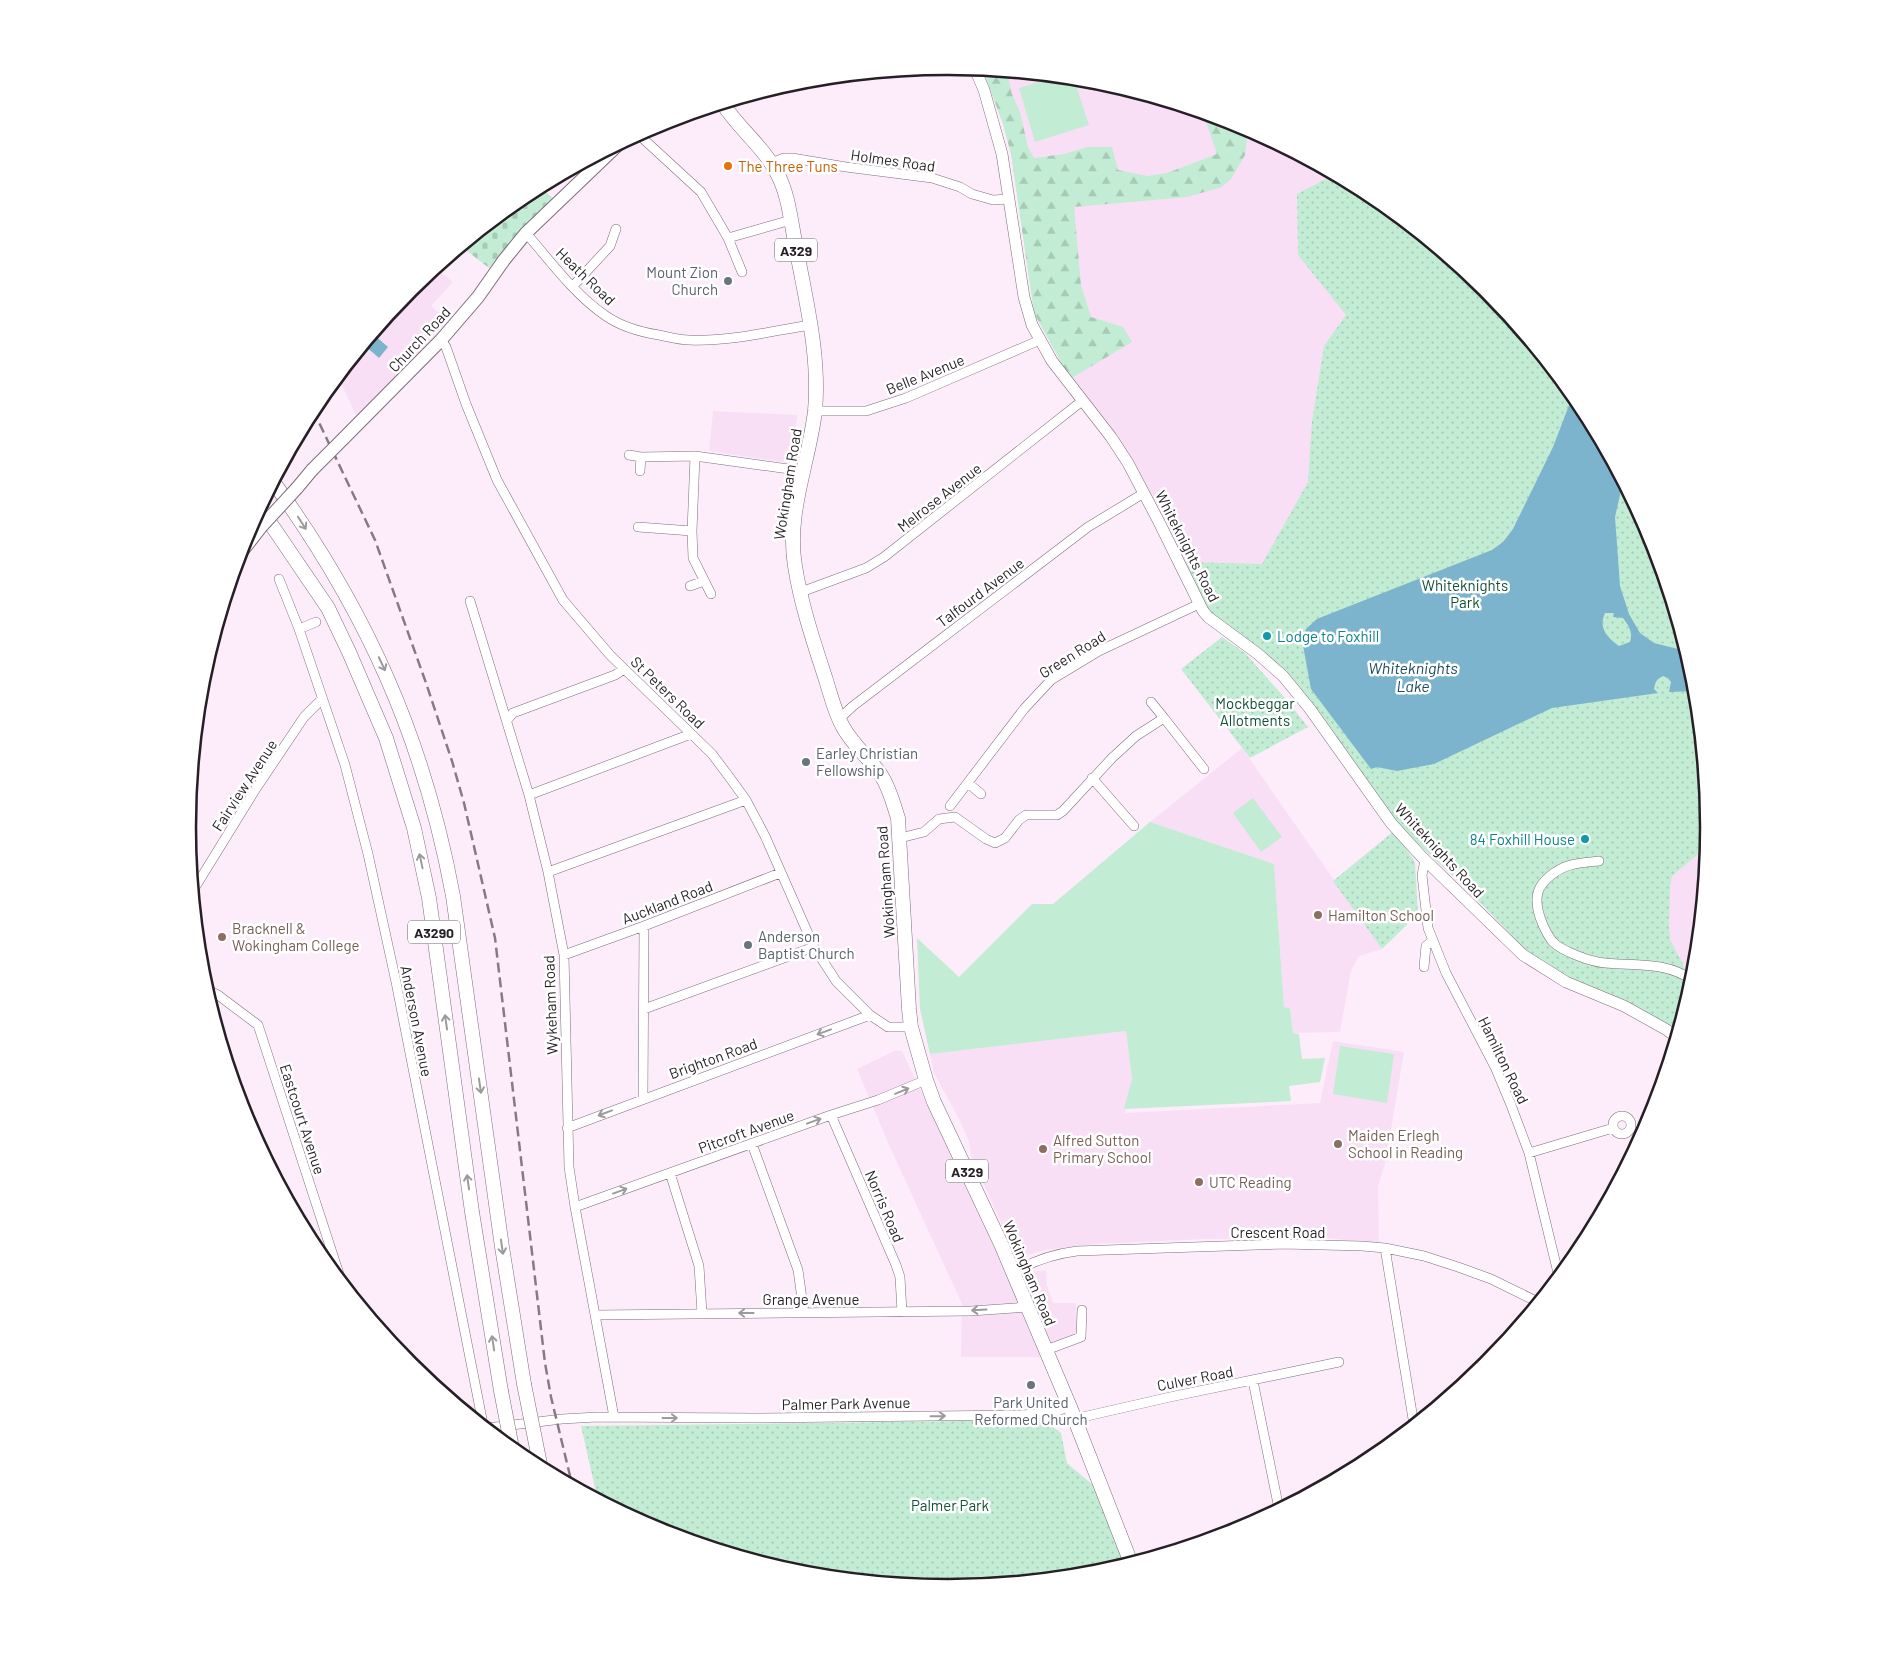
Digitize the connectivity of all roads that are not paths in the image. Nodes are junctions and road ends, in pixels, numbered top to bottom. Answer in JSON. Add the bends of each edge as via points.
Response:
{"nodes":[{"id":1,"x":978,"y":76,"type":"edge"},
{"id":2,"x":726,"y":109,"type":"edge"},
{"id":3,"x":644,"y":140,"type":"edge"},
{"id":4,"x":602,"y":160,"type":"edge"},
{"id":5,"x":771,"y":163,"type":"junction"},
{"id":6,"x":1009,"y":200,"type":"junction"},
{"id":7,"x":791,"y":220,"type":"junction"},
{"id":8,"x":616,"y":230,"type":"dead end"},
{"id":9,"x":526,"y":234,"type":"junction"},
{"id":10,"x":728,"y":238,"type":"junction"},
{"id":11,"x":742,"y":272,"type":"dead end"},
{"id":12,"x":573,"y":286,"type":"junction"},
{"id":13,"x":810,"y":325,"type":"junction"},
{"id":14,"x":441,"y":340,"type":"junction"},
{"id":15,"x":1040,"y":340,"type":"junction"},
{"id":16,"x":1082,"y":401,"type":"junction"},
{"id":17,"x":814,"y":411,"type":"junction"},
{"id":18,"x":629,"y":455,"type":"dead end"},
{"id":19,"x":695,"y":456,"type":"junction"},
{"id":20,"x":641,"y":457,"type":"junction"},
{"id":21,"x":640,"y":471,"type":"dead end"},
{"id":22,"x":803,"y":471,"type":"junction"},
{"id":23,"x":277,"y":488,"type":"edge"},
{"id":24,"x":1144,"y":493,"type":"junction"},
{"id":25,"x":265,"y":515,"type":"edge"},
{"id":26,"x":638,"y":527,"type":"dead end"},
{"id":27,"x":692,"y":531,"type":"junction"},
{"id":28,"x":257,"y":532,"type":"edge"},
{"id":29,"x":278,"y":579,"type":"dead end"},
{"id":30,"x":704,"y":581,"type":"junction"},
{"id":31,"x":690,"y":586,"type":"dead end"},
{"id":32,"x":801,"y":592,"type":"junction"},
{"id":33,"x":711,"y":594,"type":"dead end"},
{"id":34,"x":470,"y":601,"type":"dead end"},
{"id":35,"x":1199,"y":604,"type":"junction"},
{"id":36,"x":316,"y":622,"type":"dead end"},
{"id":37,"x":299,"y":629,"type":"junction"},
{"id":38,"x":624,"y":669,"type":"junction"},
{"id":39,"x":321,"y":700,"type":"junction"},
{"id":40,"x":1151,"y":702,"type":"dead end"},
{"id":41,"x":1164,"y":718,"type":"junction"},
{"id":42,"x":507,"y":720,"type":"junction"},
{"id":43,"x":839,"y":720,"type":"junction"},
{"id":44,"x":691,"y":734,"type":"junction"},
{"id":45,"x":1204,"y":769,"type":"dead end"},
{"id":46,"x":1092,"y":778,"type":"junction"},
{"id":47,"x":968,"y":783,"type":"junction"},
{"id":48,"x":981,"y":794,"type":"dead end"},
{"id":49,"x":529,"y":795,"type":"junction"},
{"id":50,"x":746,"y":800,"type":"junction"},
{"id":51,"x":950,"y":806,"type":"dead end"},
{"id":52,"x":1134,"y":826,"type":"dead end"},
{"id":53,"x":900,"y":838,"type":"junction"},
{"id":54,"x":1425,"y":860,"type":"junction"},
{"id":55,"x":1599,"y":861,"type":"dead end"},
{"id":56,"x":548,"y":872,"type":"junction"},
{"id":57,"x":780,"y":873,"type":"junction"},
{"id":58,"x":199,"y":882,"type":"edge"},
{"id":59,"x":644,"y":926,"type":"junction"},
{"id":60,"x":1432,"y":941,"type":"junction"},
{"id":61,"x":814,"y":947,"type":"junction"},
{"id":62,"x":564,"y":954,"type":"junction"},
{"id":63,"x":1424,"y":967,"type":"dead end"},
{"id":64,"x":1686,"y":975,"type":"edge"},
{"id":65,"x":216,"y":994,"type":"edge"},
{"id":66,"x":644,"y":1010,"type":"junction"},
{"id":67,"x":870,"y":1015,"type":"junction"},
{"id":68,"x":911,"y":1027,"type":"junction"},
{"id":69,"x":1672,"y":1034,"type":"edge"},
{"id":70,"x":926,"y":1080,"type":"junction"},
{"id":71,"x":643,"y":1099,"type":"junction"},
{"id":72,"x":831,"y":1115,"type":"junction"},
{"id":73,"x":567,"y":1128,"type":"junction"},
{"id":74,"x":1613,"y":1128,"type":"dead end"},
{"id":75,"x":752,"y":1144,"type":"junction"},
{"id":76,"x":1529,"y":1153,"type":"junction"},
{"id":77,"x":670,"y":1173,"type":"junction"},
{"id":78,"x":574,"y":1207,"type":"junction"},
{"id":79,"x":1386,"y":1248,"type":"junction"},
{"id":80,"x":335,"y":1261,"type":"edge"},
{"id":81,"x":1557,"y":1269,"type":"edge"},
{"id":82,"x":1013,"y":1273,"type":"junction"},
{"id":83,"x":1533,"y":1300,"type":"edge"},
{"id":84,"x":1027,"y":1307,"type":"junction"},
{"id":85,"x":1082,"y":1310,"type":"dead end"},
{"id":86,"x":902,"y":1312,"type":"junction"},
{"id":87,"x":702,"y":1313,"type":"junction"},
{"id":88,"x":804,"y":1313,"type":"junction"},
{"id":89,"x":595,"y":1315,"type":"junction"},
{"id":90,"x":1046,"y":1350,"type":"junction"},
{"id":91,"x":1339,"y":1362,"type":"dead end"},
{"id":92,"x":1253,"y":1381,"type":"junction"},
{"id":93,"x":1072,"y":1413,"type":"junction"},
{"id":94,"x":481,"y":1416,"type":"edge"},
{"id":95,"x":618,"y":1417,"type":"junction"},
{"id":96,"x":1413,"y":1418,"type":"edge"},
{"id":97,"x":495,"y":1427,"type":"edge"},
{"id":98,"x":510,"y":1437,"type":"edge"},
{"id":99,"x":539,"y":1457,"type":"edge"},
{"id":100,"x":1278,"y":1503,"type":"edge"},
{"id":101,"x":1128,"y":1557,"type":"edge"}],
"edges":[{"from":1,"to":6,"type":"street","name":"Whiteknights Road","via":[[1002,154]]},
{"from":2,"to":5,"type":"main road","name":"Wokingham Road","number":"A329"},
{"from":3,"to":10,"type":"street","via":[[701,192]]},
{"from":4,"to":9,"type":"main road","name":"Church Road"},
{"from":5,"to":6,"type":"street","name":"Holmes Road","via":[[792,158],[923,176],[993,200]]},
{"from":5,"to":7,"type":"main road","name":"Wokingham Road","number":"A329","via":[[785,192]]},
{"from":6,"to":15,"type":"street","name":"Whiteknights Road","via":[[1024,297]]},
{"from":7,"to":10,"type":"street"},
{"from":7,"to":13,"type":"main road","name":"Wokingham Road","number":"A329"},
{"from":8,"to":12,"type":"street","via":[[610,246]]},
{"from":9,"to":12,"type":"street","name":"Heath Road"},
{"from":9,"to":14,"type":"main road","name":"Church Road"},
{"from":10,"to":11,"type":"street"},
{"from":12,"to":13,"type":"street","name":"Heath Road","via":[[605,316],[627,327],[679,339],[720,340]]},
{"from":13,"to":17,"type":"main road","name":"Wokingham Road","number":"A329","via":[[815,366]]},
{"from":14,"to":28,"type":"main road","name":"Church Road","bridge":true,"via":[[312,470]]},
{"from":14,"to":38,"type":"street","name":"St Peters Road","via":[[497,480],[528,538],[563,600]]},
{"from":15,"to":16,"type":"street","name":"Whiteknights Road"},
{"from":15,"to":17,"type":"street","name":"Belle Avenue","via":[[906,398],[866,411]]},
{"from":16,"to":24,"type":"street","name":"Whiteknights Road","via":[[1128,463]]},
{"from":16,"to":32,"type":"street","name":"Melrose Avenue","via":[[884,557],[866,568]]},
{"from":17,"to":22,"type":"main road","name":"Wokingham Road","number":"A329"},
{"from":18,"to":20,"type":"street"},
{"from":19,"to":20,"type":"street"},
{"from":19,"to":22,"type":"street"},
{"from":19,"to":27,"type":"street"},
{"from":20,"to":21,"type":"street"},
{"from":22,"to":32,"type":"main road","name":"Wokingham Road","number":"A329","via":[[793,550]]},
{"from":23,"to":99,"type":"main road","number":"A3290","one_way":true,"bridge":true,"via":[[336,577],[362,624],[401,708],[426,783],[453,896],[502,1247]]},
{"from":24,"to":35,"type":"street","name":"Whiteknights Road"},
{"from":24,"to":43,"type":"street","name":"Talfourd Avenue","via":[[1088,527]]},
{"from":98,"to":25,"type":"main road","number":"A3290","one_way":true,"bridge":true,"via":[[474,1220],[429,898],[414,828],[386,738],[364,683],[328,608]]},
{"from":26,"to":27,"type":"street"},
{"from":27,"to":30,"type":"street","via":[[693,558]]},
{"from":29,"to":37,"type":"street","name":"Anderson Avenue"},
{"from":30,"to":31,"type":"street"},
{"from":30,"to":33,"type":"street"},
{"from":32,"to":43,"type":"main road","name":"Wokingham Road","number":"A329","via":[[814,645]]},
{"from":34,"to":42,"type":"street","name":"Wykeham Road"},
{"from":35,"to":47,"type":"street","name":"Green Road","via":[[1099,651],[1051,680],[1024,709]]},
{"from":35,"to":54,"type":"street","name":"Whiteknights Road","via":[[1208,617],[1283,676],[1391,823]]},
{"from":36,"to":37,"type":"street"},
{"from":37,"to":39,"type":"street","name":"Anderson Avenue"},
{"from":38,"to":42,"type":"street","via":[[513,713]]},
{"from":38,"to":44,"type":"street","name":"St Peters Road"},
{"from":39,"to":58,"type":"street","name":"Fairview Avenue","via":[[298,725]]},
{"from":39,"to":94,"type":"street","name":"Anderson Avenue","via":[[345,765],[368,854]]},
{"from":40,"to":41,"type":"street"},
{"from":41,"to":45,"type":"street"},
{"from":41,"to":46,"type":"street","via":[[1136,736]]},
{"from":42,"to":49,"type":"street","name":"Wykeham Road"},
{"from":43,"to":53,"type":"main road","name":"Wokingham Road","number":"A329","via":[[885,782],[894,805]]},
{"from":44,"to":49,"type":"street"},
{"from":44,"to":50,"type":"street","name":"St Peters Road","via":[[712,754]]},
{"from":46,"to":52,"type":"street"},
{"from":46,"to":53,"type":"street","via":[[1063,812],[1057,815],[1026,815],[1006,838],[995,843],[955,817],[939,819],[924,832]]},
{"from":47,"to":48,"type":"street"},
{"from":47,"to":51,"type":"street","name":"Green Road"},
{"from":49,"to":56,"type":"street","name":"Wykeham Road"},
{"from":50,"to":56,"type":"street"},
{"from":50,"to":57,"type":"street","name":"St Peters Road"},
{"from":53,"to":68,"type":"main road","name":"Wokingham Road","number":"A329"},
{"from":54,"to":60,"type":"street","name":"Hamilton Road","via":[[1423,889]]},
{"from":54,"to":69,"type":"street","name":"Whiteknights Road","via":[[1524,955],[1566,982],[1624,1006]]},
{"from":55,"to":64,"type":"street","via":[[1559,868],[1545,879],[1538,890],[1536,900],[1540,918],[1553,942],[1573,954],[1603,963],[1661,966]]},
{"from":56,"to":62,"type":"street","name":"Wykeham Road"},
{"from":57,"to":59,"type":"street","name":"Auckland Road"},
{"from":57,"to":61,"type":"street","name":"St Peters Road"},
{"from":59,"to":62,"type":"street","name":"Auckland Road"},
{"from":59,"to":66,"type":"street"},
{"from":60,"to":63,"type":"street","via":[[1426,946]]},
{"from":60,"to":76,"type":"street","name":"Hamilton Road","via":[[1500,1078]]},
{"from":61,"to":66,"type":"street"},
{"from":61,"to":67,"type":"street","name":"St Peters Road","via":[[836,981]]},
{"from":62,"to":73,"type":"street","name":"Wykeham Road"},
{"from":65,"to":80,"type":"street","name":"Eastcourt Avenue","via":[[258,1026]]},
{"from":66,"to":71,"type":"street"},
{"from":67,"to":68,"type":"street","name":"St Peters Road","via":[[888,1027]]},
{"from":67,"to":71,"type":"street","name":"Brighton Road","one_way":true},
{"from":68,"to":70,"type":"main road","name":"Wokingham Road","number":"A329"},
{"from":72,"to":70,"type":"street","name":"Pitcroft Avenue","one_way":true},
{"from":70,"to":82,"type":"main road","name":"Wokingham Road","number":"A329"},
{"from":71,"to":73,"type":"street","name":"Brighton Road","one_way":true},
{"from":75,"to":72,"type":"street","name":"Pitcroft Avenue","one_way":true},
{"from":72,"to":86,"type":"street","name":"Norris Road","via":[[900,1277]]},
{"from":73,"to":78,"type":"street","name":"Wykeham Road"},
{"from":74,"to":76,"type":"street"},
{"from":75,"to":77,"type":"street","name":"Pitcroft Avenue"},
{"from":75,"to":88,"type":"street","via":[[798,1270]]},
{"from":76,"to":81,"type":"street","name":"Hamilton Road"},
{"from":78,"to":77,"type":"street","name":"Pitcroft Avenue","one_way":true},
{"from":77,"to":87,"type":"street","via":[[699,1266]]},
{"from":78,"to":89,"type":"street","name":"Wykeham Road"},
{"from":79,"to":82,"type":"street","name":"Crescent Road","via":[[1283,1244],[1077,1251],[1044,1257]]},
{"from":79,"to":83,"type":"street","name":"Crescent Road","via":[[1458,1267]]},
{"from":79,"to":96,"type":"street"},
{"from":82,"to":84,"type":"main road","name":"Wokingham Road","number":"A329"},
{"from":84,"to":86,"type":"street","name":"Grange Avenue","one_way":true},
{"from":84,"to":90,"type":"main road","name":"Wokingham Road","number":"A329"},
{"from":85,"to":90,"type":"street","via":[[1081,1337]]},
{"from":86,"to":88,"type":"street","name":"Grange Avenue"},
{"from":88,"to":87,"type":"street","name":"Grange Avenue","one_way":true},
{"from":87,"to":89,"type":"street","name":"Grange Avenue"},
{"from":89,"to":95,"type":"street","name":"Wykeham Road","via":[[610,1402]]},
{"from":90,"to":93,"type":"main road","name":"Wokingham Road","number":"A329"},
{"from":91,"to":92,"type":"street","name":"Culver Road"},
{"from":92,"to":93,"type":"street","name":"Culver Road"},
{"from":92,"to":100,"type":"street"},
{"from":95,"to":93,"type":"street","name":"Palmer Park Avenue","one_way":true},
{"from":93,"to":101,"type":"main road","name":"Wokingham Road","number":"A329"},
{"from":95,"to":97,"type":"street","name":"Palmer Park Avenue","via":[[562,1419]]}]}
